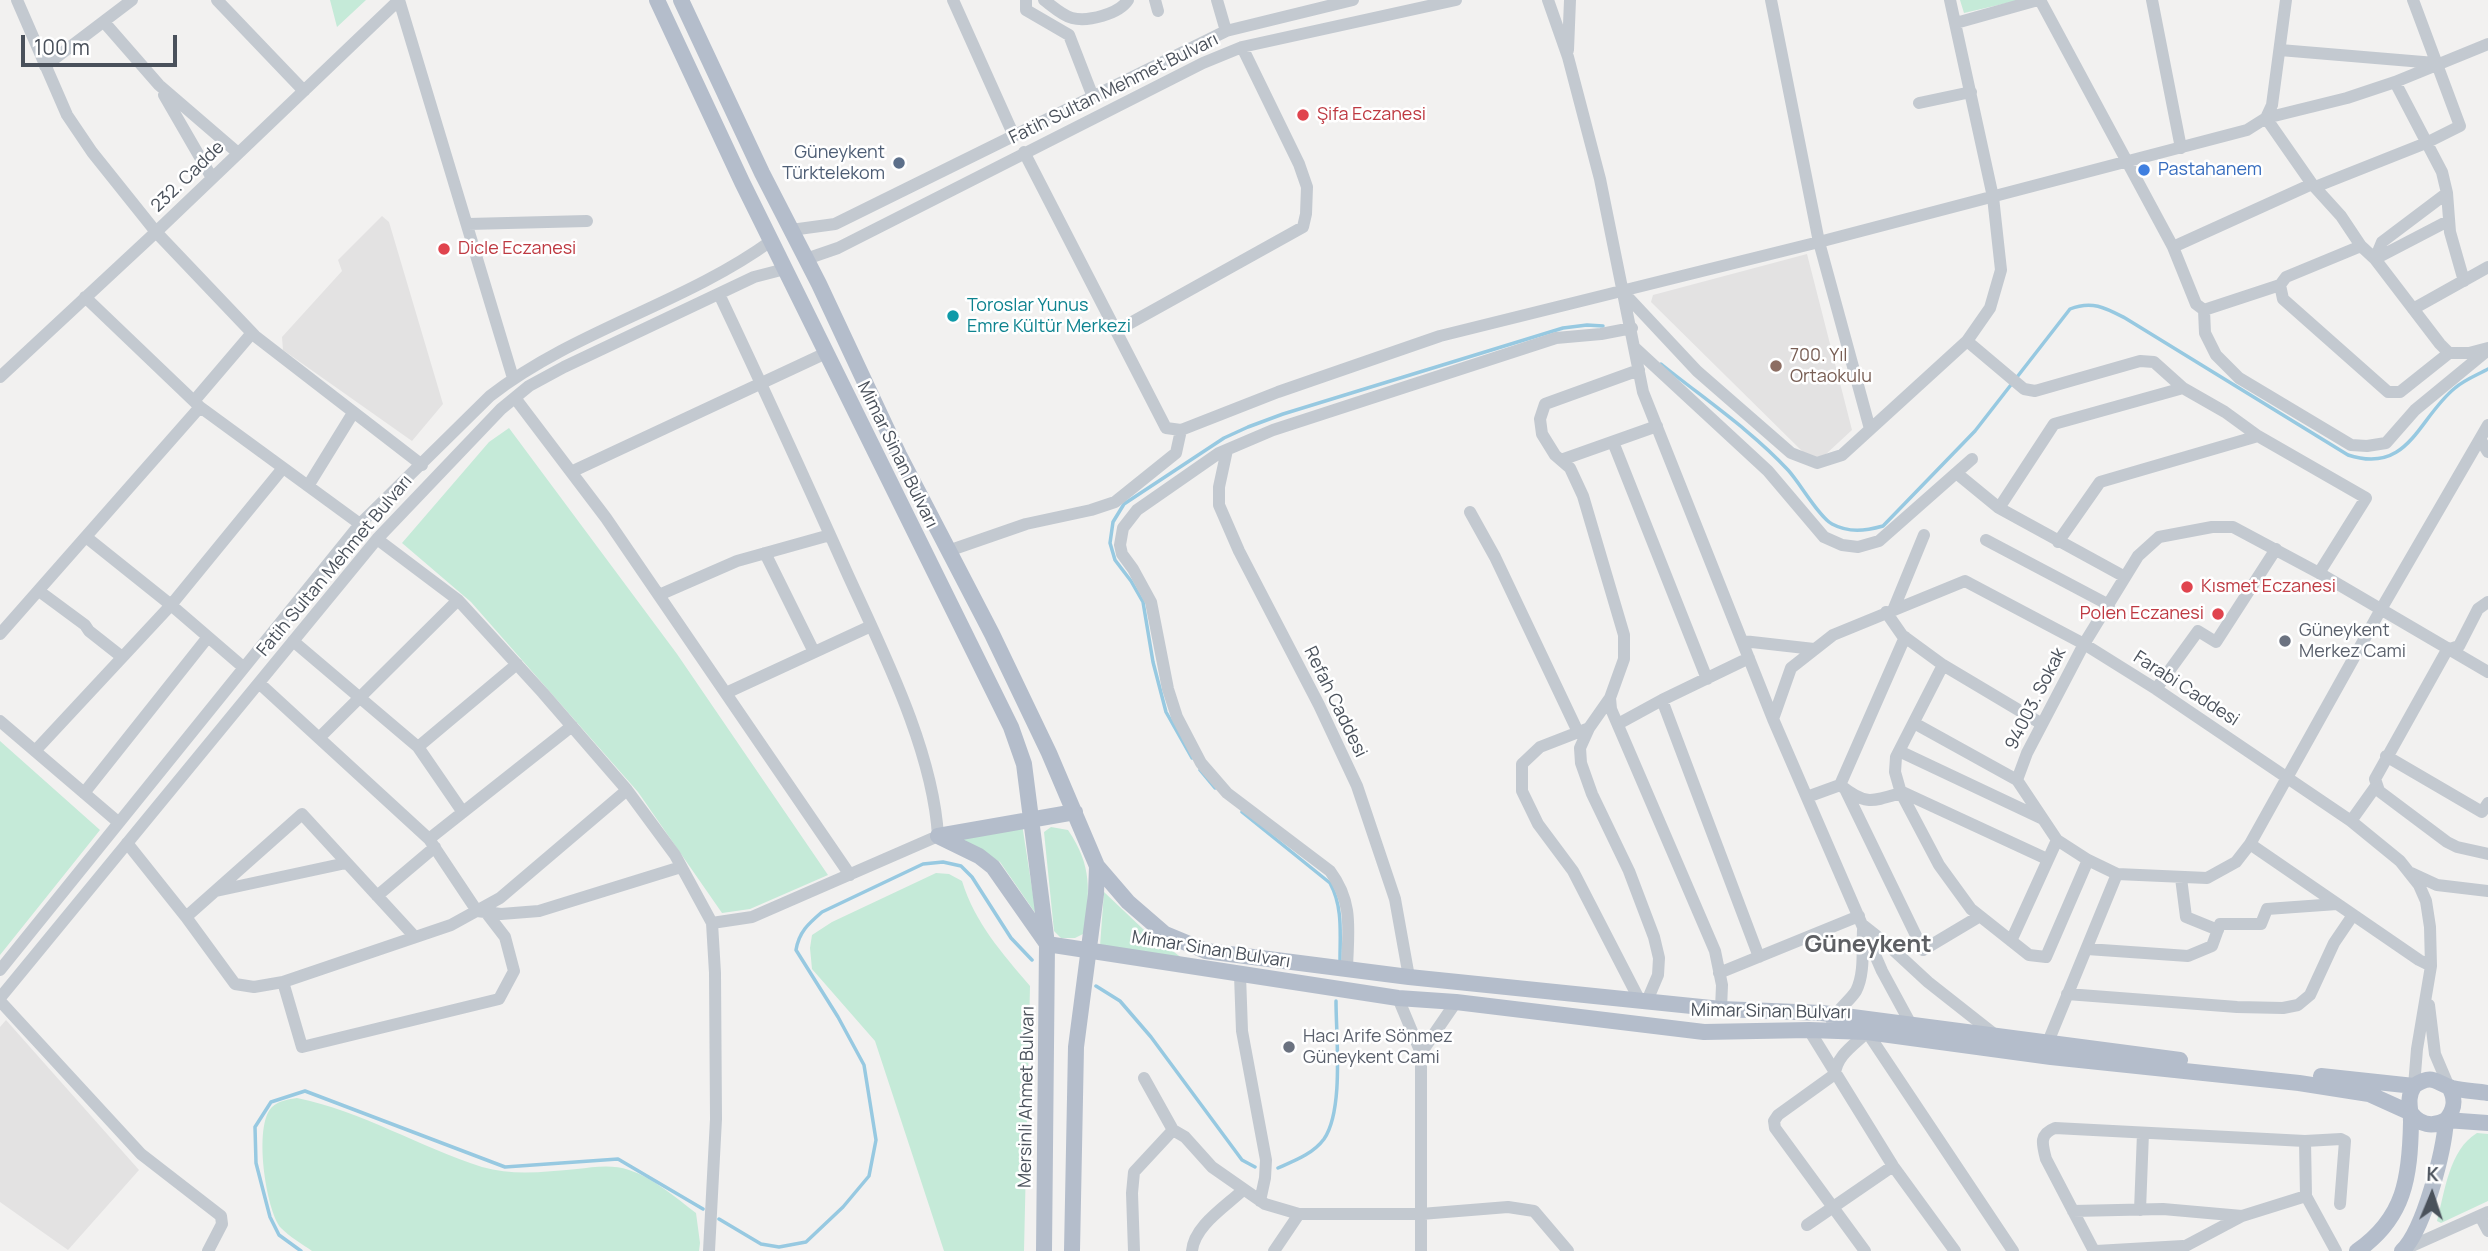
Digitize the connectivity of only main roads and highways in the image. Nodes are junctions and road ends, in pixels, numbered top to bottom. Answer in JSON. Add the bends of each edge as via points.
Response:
{"nodes":[{"id":1,"x":657,"y":0,"type":"edge"},
{"id":2,"x":681,"y":0,"type":"edge"},
{"id":3,"x":791,"y":230,"type":"junction"},
{"id":4,"x":771,"y":241,"type":"junction"},
{"id":5,"x":806,"y":259,"type":"junction"},
{"id":6,"x":785,"y":269,"type":"junction"},
{"id":7,"x":1074,"y":812,"type":"junction"},
{"id":8,"x":1032,"y":819,"type":"junction"},
{"id":9,"x":1097,"y":866,"type":"junction"},
{"id":10,"x":1047,"y":944,"type":"junction"},
{"id":11,"x":1088,"y":950,"type":"junction"},
{"id":12,"x":1872,"y":1026,"type":"junction"},
{"id":13,"x":2414,"y":1086,"type":"junction"},
{"id":14,"x":2449,"y":1087,"type":"junction"},
{"id":15,"x":2488,"y":1093,"type":"edge"},
{"id":16,"x":2411,"y":1113,"type":"junction"},
{"id":17,"x":2446,"y":1120,"type":"junction"},
{"id":18,"x":2488,"y":1123,"type":"edge"},
{"id":19,"x":2404,"y":1250,"type":"edge"},
{"id":20,"x":1044,"y":1251,"type":"edge"},
{"id":21,"x":1072,"y":1251,"type":"edge"},
{"id":22,"x":2357,"y":1251,"type":"edge"}],
"edges":[{"from":1,"to":4,"type":"main road","name":"Mimar Sinan Bulvarı"},
{"from":2,"to":3,"type":"main road","name":"Mimar Sinan Bulvarı"},
{"from":3,"to":4,"type":"main road"},
{"from":3,"to":5,"type":"main road","name":"Mimar Sinan Bulvarı"},
{"from":4,"to":6,"type":"main road","name":"Mimar Sinan Bulvarı"},
{"from":5,"to":6,"type":"main road","via":[[797,268]]},
{"from":5,"to":7,"type":"main road","name":"Mimar Sinan Bulvarı","via":[[1044,741]]},
{"from":6,"to":8,"type":"main road","name":"Mimar Sinan Bulvarı","via":[[1011,727],[1024,764]]},
{"from":7,"to":8,"type":"main road"},
{"from":7,"to":9,"type":"main road","name":"Mimar Sinan Bulvarı"},
{"from":8,"to":10,"type":"main road","name":"Mimar Sinan Bulvarı"},
{"from":8,"to":10,"type":"main road","via":[[938,836],[993,867]]},
{"from":9,"to":11,"type":"main road","name":"Mimar Sinan Bulvarı"},
{"from":9,"to":12,"type":"main road","name":"Mimar Sinan Bulvarı","via":[[1165,934],[1206,951],[1721,1009],[1835,1015]]},
{"from":10,"to":11,"type":"main road"},
{"from":10,"to":20,"type":"main road","name":"Mersinli Ahmet Bulvarı"},
{"from":11,"to":12,"type":"main road","name":"Mimar Sinan Bulvarı","via":[[1398,998],[1704,1032]]},
{"from":11,"to":21,"type":"main road","via":[[1076,1047]]},
{"from":12,"to":13,"type":"main road","name":"Mimar Sinan Bulvarı","via":[[1910,1024]]},
{"from":12,"to":16,"type":"main road","name":"Mimar Sinan Bulvarı","via":[[1920,1039],[2051,1057],[2369,1094]]},
{"from":13,"to":14,"type":"main road","name":"Mimar Sinan Bulvarı","via":[[2436,1079]]},
{"from":13,"to":16,"type":"main road","via":[[2408,1099]]},
{"from":14,"to":15,"type":"main road","name":"Mimar Sinan Bulvarı"},
{"from":14,"to":17,"type":"main road","via":[[2454,1108]]},
{"from":16,"to":17,"type":"main road","name":"Mimar Sinan Bulvarı","via":[[2427,1125]]},
{"from":16,"to":22,"type":"main road","via":[[2404,1189],[2376,1238]]},
{"from":17,"to":18,"type":"main road","name":"Mimar Sinan Bulvarı"},
{"from":17,"to":19,"type":"main road","via":[[2444,1146],[2418,1227]]}]}
